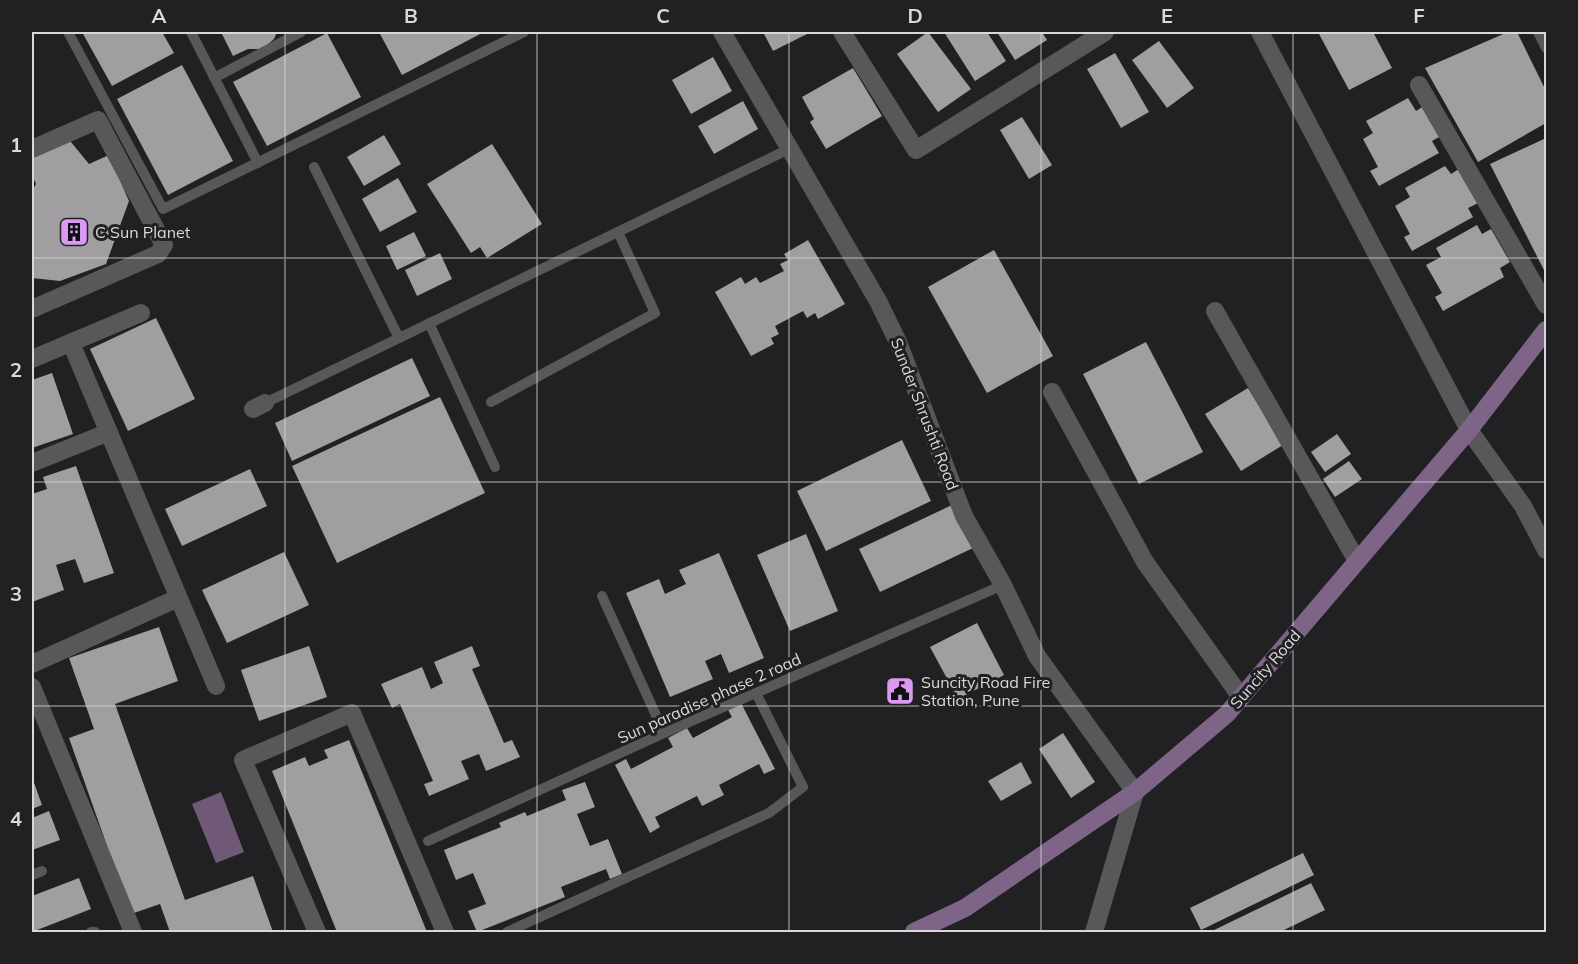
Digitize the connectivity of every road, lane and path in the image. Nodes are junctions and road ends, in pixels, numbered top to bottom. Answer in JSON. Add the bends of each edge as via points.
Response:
{"nodes":[{"id":1,"x":68,"y":32,"type":"edge"},
{"id":2,"x":190,"y":32,"type":"edge"},
{"id":3,"x":301,"y":32,"type":"edge"},
{"id":4,"x":524,"y":32,"type":"edge"},
{"id":5,"x":722,"y":32,"type":"edge"},
{"id":6,"x":842,"y":32,"type":"edge"},
{"id":7,"x":1105,"y":32,"type":"edge"},
{"id":8,"x":1260,"y":32,"type":"edge"},
{"id":9,"x":1538,"y":32,"type":"edge"},
{"id":10,"x":1546,"y":48,"type":"edge"},
{"id":11,"x":214,"y":78,"type":"junction"},
{"id":12,"x":1419,"y":85,"type":"dead end"},
{"id":13,"x":789,"y":148,"type":"junction"},
{"id":14,"x":32,"y":149,"type":"edge"},
{"id":15,"x":258,"y":163,"type":"junction"},
{"id":16,"x":314,"y":168,"type":"dead end"},
{"id":17,"x":618,"y":232,"type":"junction"},
{"id":18,"x":1546,"y":305,"type":"edge"},
{"id":19,"x":32,"y":309,"type":"edge"},
{"id":20,"x":1215,"y":311,"type":"dead end"},
{"id":21,"x":141,"y":313,"type":"dead end"},
{"id":22,"x":429,"y":323,"type":"junction"},
{"id":23,"x":1546,"y":330,"type":"edge"},
{"id":24,"x":399,"y":338,"type":"junction"},
{"id":25,"x":71,"y":343,"type":"junction"},
{"id":26,"x":32,"y":359,"type":"edge"},
{"id":27,"x":1052,"y":392,"type":"dead end"},
{"id":28,"x":491,"y":402,"type":"dead end"},
{"id":29,"x":259,"y":406,"type":"dead end"},
{"id":30,"x":1469,"y":430,"type":"junction"},
{"id":31,"x":109,"y":432,"type":"junction"},
{"id":32,"x":32,"y":464,"type":"edge"},
{"id":33,"x":495,"y":467,"type":"dead end"},
{"id":34,"x":1546,"y":550,"type":"edge"},
{"id":35,"x":1357,"y":561,"type":"junction"},
{"id":36,"x":1003,"y":585,"type":"junction"},
{"id":37,"x":602,"y":596,"type":"dead end"},
{"id":38,"x":178,"y":598,"type":"junction"},
{"id":39,"x":32,"y":664,"type":"edge"},
{"id":40,"x":216,"y":686,"type":"dead end"},
{"id":41,"x":32,"y":687,"type":"edge"},
{"id":42,"x":756,"y":693,"type":"junction"},
{"id":43,"x":1241,"y":697,"type":"junction"},
{"id":44,"x":664,"y":733,"type":"junction"},
{"id":45,"x":1135,"y":792,"type":"junction"},
{"id":46,"x":428,"y":841,"type":"dead end"},
{"id":47,"x":133,"y":933,"type":"edge"},
{"id":48,"x":317,"y":933,"type":"edge"},
{"id":49,"x":445,"y":933,"type":"edge"},
{"id":50,"x":507,"y":933,"type":"edge"},
{"id":51,"x":914,"y":933,"type":"edge"},
{"id":52,"x":1094,"y":933,"type":"edge"}],
"edges":[{"from":1,"to":15,"type":"lane","via":[[163,209]]},
{"from":2,"to":11,"type":"lane"},
{"from":3,"to":11,"type":"lane"},
{"from":4,"to":15,"type":"lane"},
{"from":5,"to":13,"type":"street","name":"Sunder Shrushti Road"},
{"from":6,"to":7,"type":"street","via":[[915,150]]},
{"from":8,"to":30,"type":"street"},
{"from":9,"to":10,"type":"lane"},
{"from":11,"to":15,"type":"lane"},
{"from":12,"to":18,"type":"street"},
{"from":13,"to":17,"type":"lane"},
{"from":13,"to":36,"type":"street","name":"Sunder Shrushti Road","via":[[878,301],[898,342],[964,516]]},
{"from":14,"to":19,"type":"street","via":[[98,120],[164,245],[158,254]]},
{"from":16,"to":24,"type":"lane"},
{"from":17,"to":22,"type":"lane"},
{"from":17,"to":28,"type":"lane","via":[[655,313]]},
{"from":20,"to":35,"type":"street"},
{"from":21,"to":25,"type":"street"},
{"from":22,"to":24,"type":"lane"},
{"from":22,"to":33,"type":"lane"},
{"from":23,"to":30,"type":"street","name":"Suncity Road"},
{"from":24,"to":29,"type":"lane"},
{"from":25,"to":26,"type":"street"},
{"from":25,"to":31,"type":"street"},
{"from":27,"to":43,"type":"street","via":[[1146,562]]},
{"from":30,"to":34,"type":"street","via":[[1523,506]]},
{"from":30,"to":35,"type":"street","name":"Suncity Road"},
{"from":31,"to":32,"type":"street"},
{"from":31,"to":38,"type":"street"},
{"from":35,"to":43,"type":"street","name":"Suncity Road"},
{"from":36,"to":42,"type":"lane","name":"Sun paradise phase 2 road"},
{"from":36,"to":45,"type":"street","name":"Sunder Shrushti Road","via":[[1036,656]]},
{"from":37,"to":44,"type":"lane"},
{"from":38,"to":39,"type":"street"},
{"from":38,"to":40,"type":"street"},
{"from":41,"to":47,"type":"street"},
{"from":42,"to":44,"type":"lane","name":"Sun paradise phase 2 road"},
{"from":42,"to":50,"type":"lane","via":[[803,787],[768,813]]},
{"from":43,"to":45,"type":"street","name":"Suncity Road","via":[[1227,714]]},
{"from":44,"to":46,"type":"lane","name":"Sun paradise phase 2 road"},
{"from":45,"to":51,"type":"street","name":"Suncity Road","via":[[965,908]]},
{"from":45,"to":52,"type":"street"},
{"from":48,"to":49,"type":"street","via":[[243,760],[352,713]]}]}
